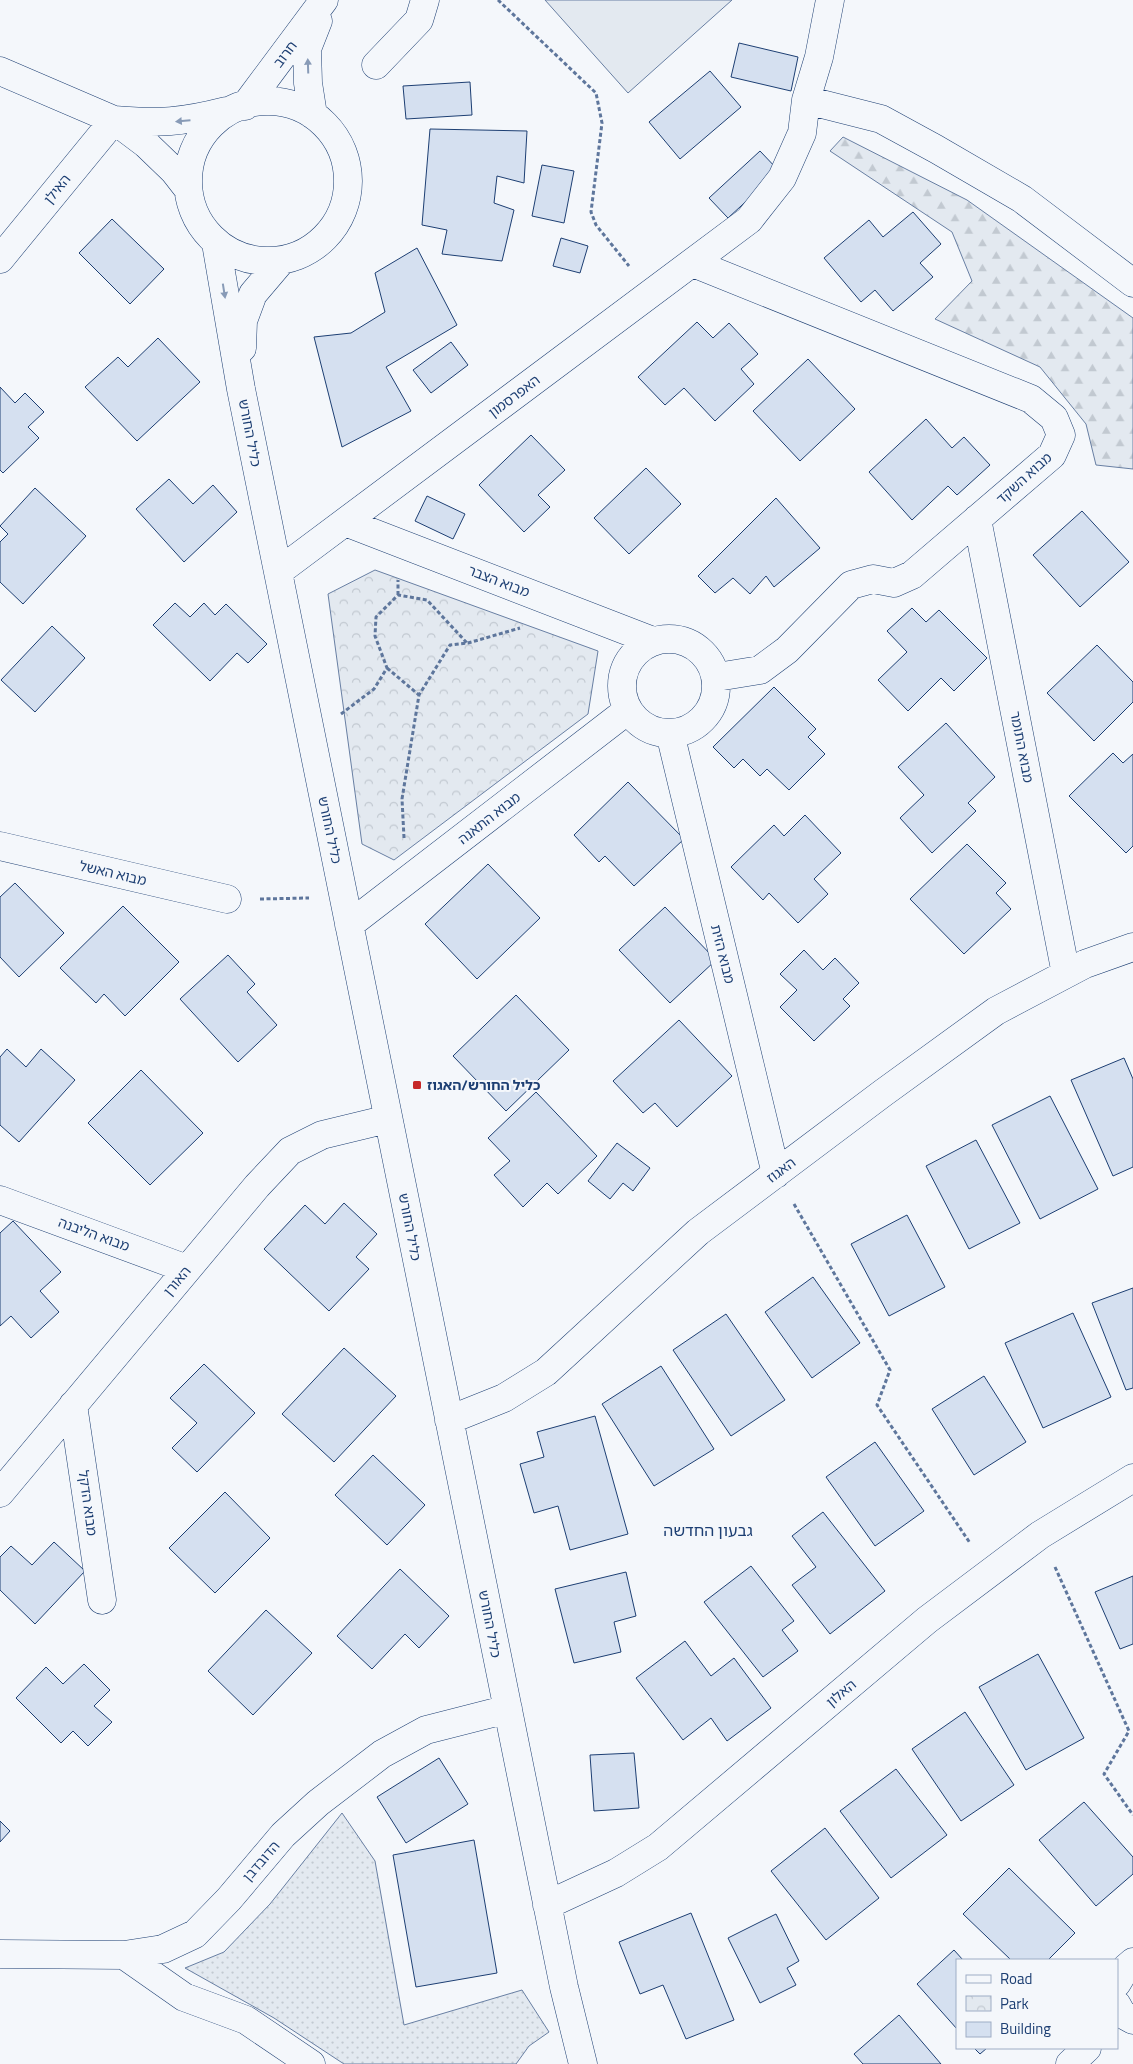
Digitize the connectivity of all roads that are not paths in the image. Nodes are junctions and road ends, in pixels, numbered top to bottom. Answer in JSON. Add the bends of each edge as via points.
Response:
{"nodes":[{"id":1,"x":325,"y":0,"type":"edge"},
{"id":2,"x":425,"y":0,"type":"edge"},
{"id":3,"x":830,"y":0,"type":"edge"},
{"id":4,"x":376,"y":66,"type":"dead end"},
{"id":5,"x":0,"y":71,"type":"edge"},
{"id":6,"x":806,"y":100,"type":"junction"},
{"id":7,"x":238,"y":108,"type":"junction"},
{"id":8,"x":313,"y":114,"type":"junction"},
{"id":9,"x":114,"y":120,"type":"junction"},
{"id":10,"x":188,"y":188,"type":"junction"},
{"id":11,"x":216,"y":243,"type":"junction"},
{"id":12,"x":0,"y":259,"type":"edge"},
{"id":13,"x":281,"y":261,"type":"junction"},
{"id":14,"x":693,"y":263,"type":"junction"},
{"id":15,"x":1133,"y":284,"type":"edge"},
{"id":16,"x":241,"y":389,"type":"junction"},
{"id":17,"x":978,"y":519,"type":"junction"},
{"id":18,"x":345,"y":522,"type":"junction"},
{"id":19,"x":278,"y":572,"type":"junction"},
{"id":20,"x":653,"y":641,"type":"junction"},
{"id":21,"x":717,"y":678,"type":"junction"},
{"id":22,"x":628,"y":710,"type":"junction"},
{"id":23,"x":670,"y":734,"type":"junction"},
{"id":24,"x":0,"y":846,"type":"edge"},
{"id":25,"x":227,"y":899,"type":"road end"},
{"id":26,"x":349,"y":925,"type":"junction"},
{"id":27,"x":1133,"y":947,"type":"edge"},
{"id":28,"x":1066,"y":974,"type":"junction"},
{"id":29,"x":388,"y":1120,"type":"junction"},
{"id":30,"x":776,"y":1174,"type":"junction"},
{"id":31,"x":0,"y":1200,"type":"edge"},
{"id":32,"x":187,"y":1269,"type":"junction"},
{"id":33,"x":73,"y":1405,"type":"junction"},
{"id":34,"x":449,"y":1420,"type":"junction"},
{"id":35,"x":1133,"y":1478,"type":"edge"},
{"id":36,"x":0,"y":1493,"type":"edge"},
{"id":37,"x":102,"y":1600,"type":"dead end"},
{"id":38,"x":508,"y":1709,"type":"junction"},
{"id":39,"x":547,"y":1905,"type":"junction"},
{"id":40,"x":0,"y":1954,"type":"edge"},
{"id":41,"x":124,"y":1955,"type":"junction"},
{"id":42,"x":1133,"y":1962,"type":"edge"},
{"id":43,"x":1118,"y":1980,"type":"edge"},
{"id":44,"x":1086,"y":2049,"type":"edge"},
{"id":45,"x":311,"y":2064,"type":"edge"},
{"id":46,"x":583,"y":2064,"type":"edge"},
{"id":47,"x":1070,"y":2064,"type":"edge"}],
"edges":[{"from":1,"to":7,"type":"street","name":"חרוב"},
{"from":8,"to":1,"type":"street","name":"חרוב","one_way":true,"via":[[307,49]]},
{"from":2,"to":4,"type":"street","via":[[419,20]]},
{"from":3,"to":6,"type":"street","name":"האפרסמון","via":[[819,57]]},
{"from":5,"to":9,"type":"street"},
{"from":6,"to":14,"type":"street","name":"האפרסמון","via":[[802,133],[782,178],[750,220]]},
{"from":6,"to":15,"type":"street","via":[[881,119],[936,149],[1022,199]]},
{"from":7,"to":8,"type":"street","via":[[270,100],[290,103]]},
{"from":7,"to":9,"type":"street","one_way":true,"via":[[191,120],[151,123]]},
{"from":7,"to":10,"type":"street","via":[[208,127],[190,160]]},
{"from":8,"to":13,"type":"street","via":[[337,142],[345,160],[348,187],[337,223],[318,244]]},
{"from":9,"to":10,"type":"street","via":[[146,144]]},
{"from":9,"to":12,"type":"street","name":"האילן"},
{"from":10,"to":11,"type":"street","via":[[198,222]]},
{"from":11,"to":13,"type":"street","via":[[252,260]]},
{"from":11,"to":16,"type":"street","name":"כליל החורש","one_way":true},
{"from":13,"to":16,"type":"street","name":"כליל החורש","via":[[253,294],[243,321]]},
{"from":14,"to":17,"type":"street","name":"מבוא השקד","via":[[1031,399],[1054,418],[1061,435],[1052,455]]},
{"from":14,"to":18,"type":"street","name":"האפרסמון"},
{"from":16,"to":19,"type":"street","name":"כליל החורש"},
{"from":17,"to":21,"type":"street","name":"מבוא השקד","via":[[912,575],[894,582],[873,579],[851,585],[787,650],[760,670]]},
{"from":17,"to":28,"type":"street","name":"מבוא התומר"},
{"from":18,"to":19,"type":"street","name":"האפרסמון"},
{"from":18,"to":20,"type":"street","name":"מבוא הצבר"},
{"from":19,"to":26,"type":"street","name":"כליל החורש"},
{"from":20,"to":21,"type":"street","via":[[680,639],[696,646],[708,657]]},
{"from":20,"to":22,"type":"street","via":[[639,649],[628,662],[622,677],[622,694]]},
{"from":21,"to":23,"type":"street","via":[[717,694],[711,710],[701,722],[687,731]]},
{"from":22,"to":23,"type":"street","via":[[639,723],[654,731]]},
{"from":22,"to":26,"type":"street","name":"מבוא התאנה"},
{"from":23,"to":30,"type":"street","name":"מבוא הזית"},
{"from":24,"to":25,"type":"street","name":"מבוא האשל"},
{"from":26,"to":29,"type":"street","name":"כליל החורש"},
{"from":27,"to":28,"type":"street","name":"האגוז"},
{"from":28,"to":30,"type":"street","name":"האגוז","via":[[996,1011]]},
{"from":29,"to":32,"type":"street","name":"האורן","via":[[322,1135],[290,1151]]},
{"from":29,"to":34,"type":"street","name":"כליל החורש"},
{"from":30,"to":34,"type":"street","name":"האגוז","via":[[698,1232],[546,1372],[504,1398]]},
{"from":31,"to":32,"type":"street","name":"מבוא הליבנה"},
{"from":32,"to":33,"type":"street","name":"האורן"},
{"from":33,"to":36,"type":"street","name":"האורן"},
{"from":33,"to":37,"type":"street","name":"מבוא הדקל"},
{"from":34,"to":38,"type":"street","name":"כליל החורש"},
{"from":35,"to":39,"type":"street","name":"האלון","via":[[1040,1535],[927,1620],[658,1847],[616,1873]]},
{"from":38,"to":39,"type":"street","name":"כליל החורש"},
{"from":38,"to":41,"type":"street","name":"הדובדבן","via":[[426,1730],[382,1754],[318,1802],[290,1828],[195,1934],[163,1949]]},
{"from":39,"to":46,"type":"street","name":"כליל החורש"},
{"from":40,"to":41,"type":"street","name":"הדובדבן"},
{"from":41,"to":45,"type":"street","via":[[184,1997],[246,2020]]},
{"from":42,"to":43,"type":"street"},
{"from":44,"to":47,"type":"street"}]}
